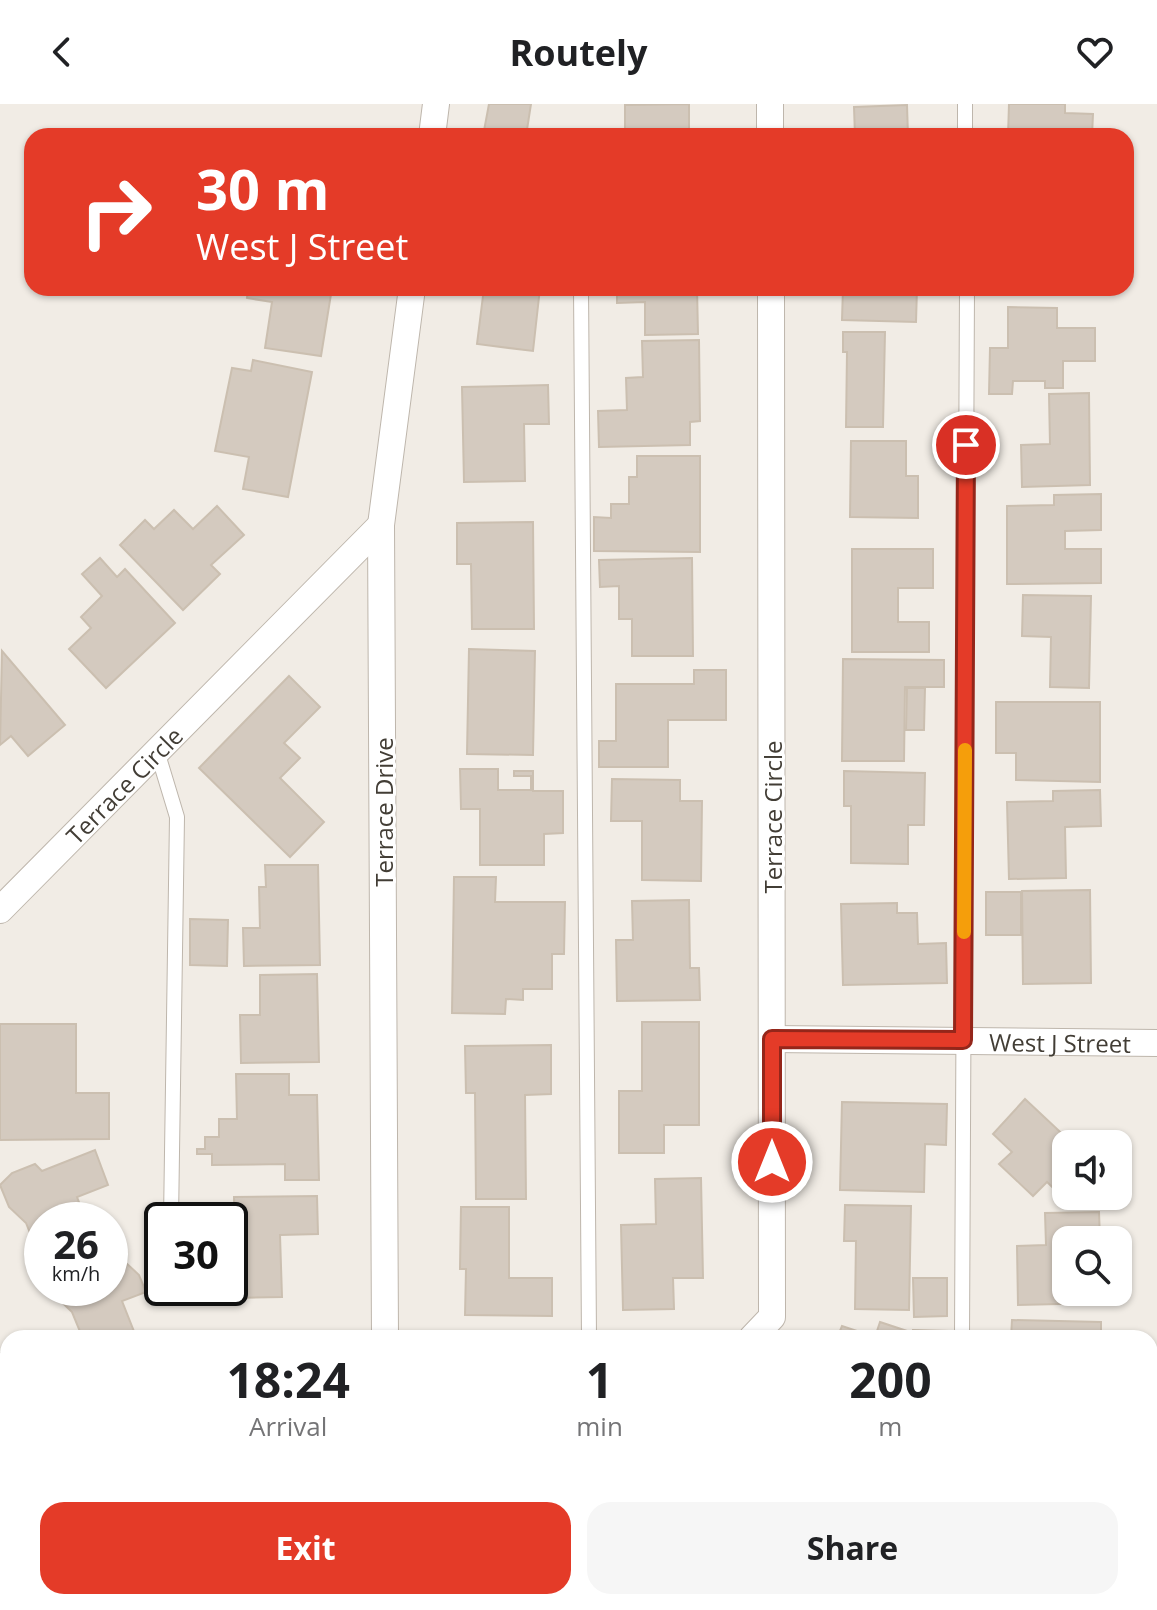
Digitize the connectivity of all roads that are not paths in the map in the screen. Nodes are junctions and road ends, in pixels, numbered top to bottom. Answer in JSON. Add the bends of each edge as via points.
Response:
{"nodes":[{"id":1,"x":436,"y":104,"type":"edge"},
{"id":2,"x":770,"y":104,"type":"edge"},
{"id":3,"x":965,"y":104,"type":"edge"},
{"id":4,"x":433,"y":128,"type":"edge"},
{"id":5,"x":770,"y":128,"type":"edge"},
{"id":6,"x":965,"y":128,"type":"edge"},
{"id":7,"x":411,"y":296,"type":"edge"},
{"id":8,"x":581,"y":296,"type":"edge"},
{"id":9,"x":771,"y":296,"type":"edge"},
{"id":10,"x":967,"y":296,"type":"edge"},
{"id":11,"x":381,"y":525,"type":"junction"},
{"id":12,"x":157,"y":751,"type":"junction"},
{"id":13,"x":0,"y":910,"type":"edge"},
{"id":14,"x":772,"y":1039,"type":"junction"},
{"id":15,"x":963,"y":1040,"type":"junction"},
{"id":16,"x":1157,"y":1043,"type":"edge"},
{"id":17,"x":171,"y":1202,"type":"edge"},
{"id":18,"x":385,"y":1330,"type":"edge"},
{"id":19,"x":589,"y":1330,"type":"edge"},
{"id":20,"x":760,"y":1330,"type":"edge"},
{"id":21,"x":962,"y":1330,"type":"edge"}],
"edges":[{"from":1,"to":4,"type":"street"},
{"from":2,"to":5,"type":"street"},
{"from":3,"to":6,"type":"lane"},
{"from":7,"to":11,"type":"street","name":"Terrace Drive"},
{"from":8,"to":19,"type":"lane"},
{"from":9,"to":14,"type":"street","name":"Terrace Circle"},
{"from":10,"to":15,"type":"lane"},
{"from":11,"to":12,"type":"street","name":"Terrace Circle"},
{"from":11,"to":18,"type":"street","name":"Terrace Drive"},
{"from":12,"to":13,"type":"street","name":"Terrace Circle"},
{"from":12,"to":17,"type":"lane","via":[[177,817]]},
{"from":14,"to":15,"type":"street","name":"West J Street"},
{"from":14,"to":20,"type":"street","name":"Terrace Circle","via":[[772,1317]]},
{"from":15,"to":16,"type":"street","name":"West J Street"},
{"from":15,"to":21,"type":"lane"}]}
